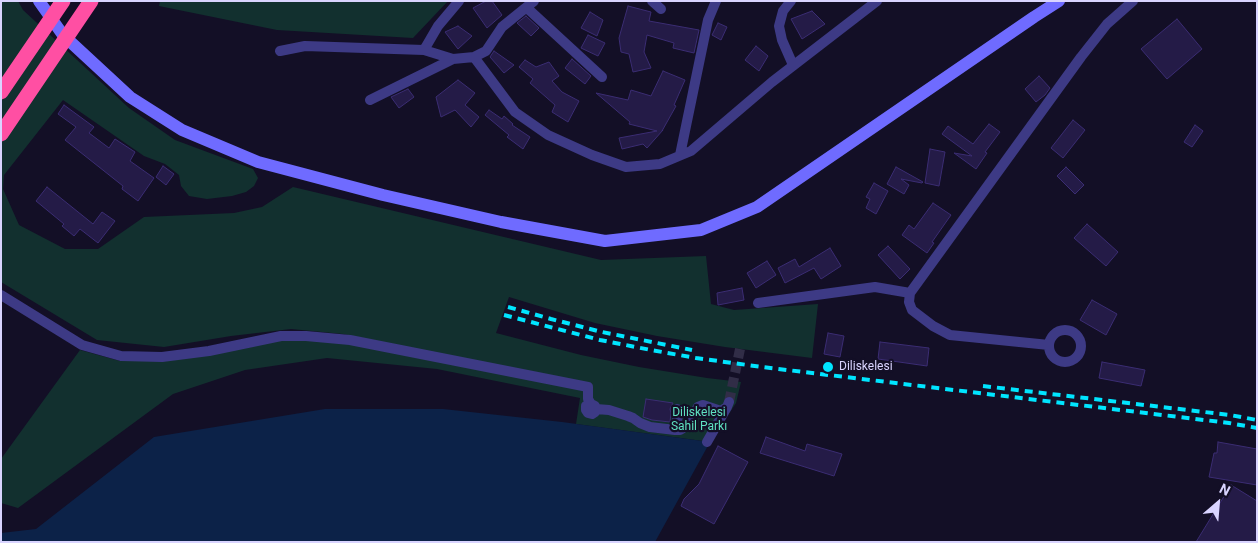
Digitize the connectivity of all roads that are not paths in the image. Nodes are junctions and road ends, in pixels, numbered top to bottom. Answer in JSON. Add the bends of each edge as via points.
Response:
{"nodes":[{"id":1,"x":39,"y":1,"type":"edge"},
{"id":2,"x":63,"y":1,"type":"edge"},
{"id":3,"x":91,"y":1,"type":"edge"},
{"id":4,"x":458,"y":1,"type":"edge"},
{"id":5,"x":652,"y":1,"type":"edge"},
{"id":6,"x":716,"y":1,"type":"edge"},
{"id":7,"x":791,"y":1,"type":"edge"},
{"id":8,"x":876,"y":1,"type":"edge"},
{"id":9,"x":1059,"y":1,"type":"edge"},
{"id":10,"x":1133,"y":1,"type":"edge"},
{"id":11,"x":530,"y":4,"type":"edge"},
{"id":12,"x":661,"y":9,"type":"dead end"},
{"id":13,"x":424,"y":50,"type":"junction"},
{"id":14,"x":280,"y":51,"type":"dead end"},
{"id":15,"x":474,"y":57,"type":"junction"},
{"id":16,"x":453,"y":59,"type":"junction"},
{"id":17,"x":793,"y":66,"type":"junction"},
{"id":18,"x":602,"y":78,"type":"dead end"},
{"id":19,"x":1,"y":92,"type":"edge"},
{"id":20,"x":370,"y":100,"type":"dead end"},
{"id":21,"x":1,"y":134,"type":"edge"},
{"id":22,"x":680,"y":155,"type":"junction"},
{"id":23,"x":910,"y":293,"type":"junction"},
{"id":24,"x":1,"y":295,"type":"edge"},
{"id":25,"x":758,"y":304,"type":"dead end"},
{"id":26,"x":1049,"y":345,"type":"dead end"},
{"id":27,"x":677,"y":409,"type":"dead end"},
{"id":28,"x":643,"y":415,"type":"dead end"},
{"id":29,"x":633,"y":418,"type":"junction"},
{"id":30,"x":675,"y":430,"type":"junction"},
{"id":31,"x":707,"y":442,"type":"dead end"}],
"edges":[{"from":1,"to":9,"type":"main road","via":[[63,35],[130,96],[182,130],[258,162],[383,195],[605,241],[701,230],[757,207]]},
{"from":2,"to":19,"type":"highway","bridge":true},
{"from":3,"to":21,"type":"highway","bridge":true},
{"from":4,"to":13,"type":"street"},
{"from":5,"to":12,"type":"street"},
{"from":6,"to":22,"type":"street","via":[[708,20]]},
{"from":7,"to":17,"type":"street","via":[[783,11],[779,26]]},
{"from":8,"to":17,"type":"street"},
{"from":10,"to":23,"type":"street","via":[[1107,24],[1081,57]]},
{"from":11,"to":15,"type":"street","via":[[502,26],[486,51]]},
{"from":11,"to":18,"type":"street"},
{"from":13,"to":14,"type":"street","via":[[305,46]]},
{"from":13,"to":16,"type":"street"},
{"from":15,"to":16,"type":"street"},
{"from":15,"to":22,"type":"street","via":[[515,112],[548,135],[626,167],[660,164]]},
{"from":16,"to":20,"type":"street"},
{"from":17,"to":22,"type":"street","via":[[691,151]]},
{"from":23,"to":25,"type":"street","via":[[875,287]]},
{"from":23,"to":26,"type":"street","via":[[912,310],[950,334]]},
{"from":24,"to":29,"type":"street","via":[[82,346],[122,356],[162,357],[281,336],[350,340],[588,387],[587,396],[594,406]]},
{"from":27,"to":30,"type":"street"},
{"from":28,"to":29,"type":"street"},
{"from":29,"to":30,"type":"street","via":[[644,425]]},
{"from":30,"to":31,"type":"street","via":[[693,422],[700,406],[722,411],[728,405]]}]}
